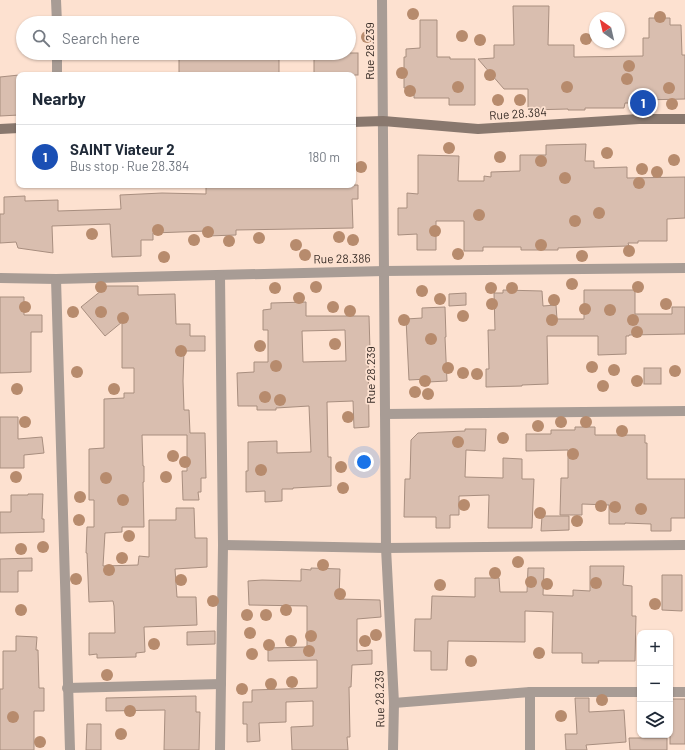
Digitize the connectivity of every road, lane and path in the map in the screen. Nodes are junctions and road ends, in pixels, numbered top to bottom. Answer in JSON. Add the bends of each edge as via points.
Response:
{"nodes":[{"id":1,"x":56,"y":0,"type":"edge"},
{"id":2,"x":382,"y":0,"type":"edge"},
{"id":3,"x":57,"y":16,"type":"edge"},
{"id":4,"x":57,"y":60,"type":"edge"},
{"id":5,"x":57,"y":72,"type":"edge"},
{"id":6,"x":685,"y":119,"type":"edge"},
{"id":7,"x":356,"y":122,"type":"edge"},
{"id":8,"x":383,"y":122,"type":"junction"},
{"id":9,"x":16,"y":128,"type":"edge"},
{"id":10,"x":0,"y":129,"type":"edge"},
{"id":11,"x":685,"y":268,"type":"edge"},
{"id":12,"x":384,"y":271,"type":"junction"},
{"id":13,"x":220,"y":275,"type":"junction"},
{"id":14,"x":0,"y":278,"type":"edge"},
{"id":15,"x":56,"y":279,"type":"junction"},
{"id":16,"x":685,"y":412,"type":"edge"},
{"id":17,"x":385,"y":414,"type":"junction"},
{"id":18,"x":223,"y":545,"type":"junction"},
{"id":19,"x":685,"y":545,"type":"edge"},
{"id":20,"x":386,"y":548,"type":"junction"},
{"id":21,"x":221,"y":684,"type":"junction"},
{"id":22,"x":67,"y":688,"type":"junction"},
{"id":23,"x":530,"y":692,"type":"junction"},
{"id":24,"x":637,"y":692,"type":"edge"},
{"id":25,"x":673,"y":692,"type":"edge"},
{"id":26,"x":685,"y":692,"type":"edge"},
{"id":27,"x":394,"y":703,"type":"junction"},
{"id":28,"x":70,"y":750,"type":"edge"},
{"id":29,"x":220,"y":750,"type":"edge"},
{"id":30,"x":393,"y":750,"type":"edge"},
{"id":31,"x":530,"y":750,"type":"edge"}],
"edges":[{"from":1,"to":3,"type":"street"},
{"from":2,"to":8,"type":"street","name":"Rue 28.239"},
{"from":4,"to":5,"type":"street"},
{"from":6,"to":8,"type":"street","name":"Rue 28.384","via":[[639,119],[478,129]]},
{"from":7,"to":8,"type":"street","name":"Rue 28.384"},
{"from":8,"to":12,"type":"street","name":"Rue 28.239"},
{"from":9,"to":10,"type":"street"},
{"from":11,"to":12,"type":"street","name":"Rue 28.386"},
{"from":12,"to":13,"type":"street","name":"Rue 28.386"},
{"from":12,"to":17,"type":"street","name":"Rue 28.239"},
{"from":13,"to":15,"type":"street","name":"Rue 28.386"},
{"from":13,"to":18,"type":"street"},
{"from":14,"to":15,"type":"street","name":"Rue 28.386"},
{"from":15,"to":22,"type":"street"},
{"from":16,"to":17,"type":"street"},
{"from":17,"to":20,"type":"street","name":"Rue 28.239"},
{"from":18,"to":20,"type":"street"},
{"from":18,"to":21,"type":"street"},
{"from":19,"to":20,"type":"street"},
{"from":20,"to":27,"type":"street","name":"Rue 28.239"},
{"from":21,"to":22,"type":"street"},
{"from":21,"to":29,"type":"street"},
{"from":22,"to":28,"type":"street"},
{"from":23,"to":24,"type":"street"},
{"from":23,"to":27,"type":"street"},
{"from":23,"to":31,"type":"street"},
{"from":25,"to":26,"type":"street"},
{"from":27,"to":30,"type":"street","name":"Rue 28.239"}]}
